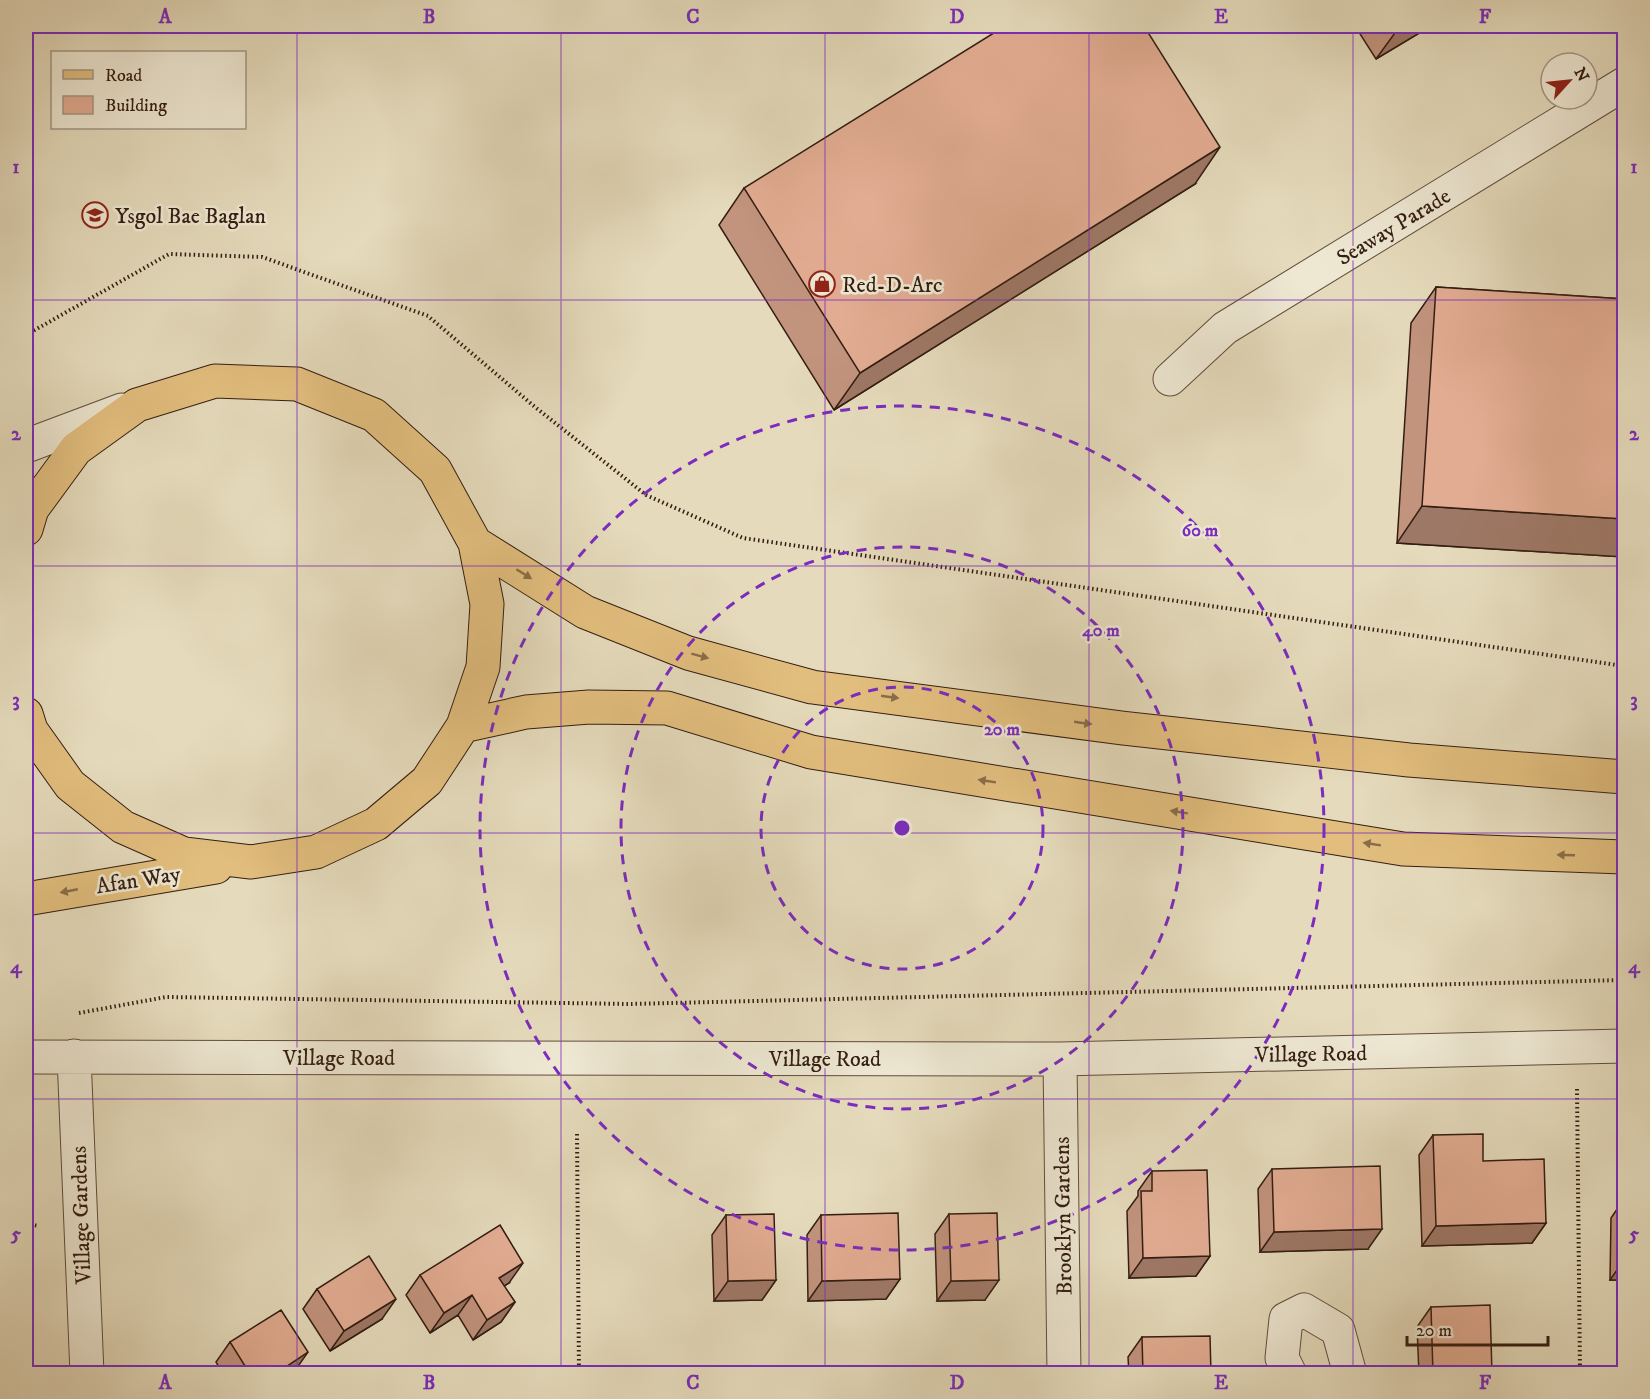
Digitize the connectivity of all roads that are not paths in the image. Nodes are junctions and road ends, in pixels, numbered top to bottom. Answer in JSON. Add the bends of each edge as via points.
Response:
{"nodes":[{"id":1,"x":1624,"y":84,"type":"edge"},
{"id":2,"x":1170,"y":379,"type":"dead end"},
{"id":3,"x":136,"y":405,"type":"junction"},
{"id":4,"x":26,"y":446,"type":"edge"},
{"id":5,"x":26,"y":529,"type":"edge"},
{"id":6,"x":475,"y":543,"type":"junction"},
{"id":7,"x":26,"y":714,"type":"edge"},
{"id":8,"x":463,"y":726,"type":"junction"},
{"id":9,"x":1624,"y":777,"type":"edge"},
{"id":10,"x":1624,"y":857,"type":"edge"},
{"id":11,"x":251,"y":862,"type":"junction"},
{"id":12,"x":26,"y":899,"type":"edge"},
{"id":13,"x":1624,"y":1046,"type":"edge"},
{"id":14,"x":74,"y":1056,"type":"junction"},
{"id":15,"x":26,"y":1057,"type":"edge"},
{"id":16,"x":1060,"y":1059,"type":"junction"},
{"id":17,"x":1349,"y":1373,"type":"edge"},
{"id":18,"x":87,"y":1374,"type":"edge"},
{"id":19,"x":1064,"y":1374,"type":"edge"},
{"id":20,"x":1290,"y":1374,"type":"edge"}],
"edges":[{"from":1,"to":2,"type":"street","name":"Seaway Parade","via":[[1225,328]]},
{"from":3,"to":4,"type":"street"},
{"from":3,"to":5,"type":"main road","via":[[76,449],[32,509]]},
{"from":3,"to":6,"type":"main road","via":[[215,381],[297,384],[374,415],[435,470]]},
{"from":6,"to":8,"type":"main road","via":[[487,604],[483,667]]},
{"from":6,"to":9,"type":"main road","one_way":true,"via":[[585,612],[688,653],[812,687],[1145,731],[1409,760]]},
{"from":7,"to":11,"type":"main road","via":[[31,730],[70,785],[123,827],[184,854]]},
{"from":10,"to":8,"type":"main road","one_way":true,"via":[[1403,849],[811,752],[667,708],[589,707],[526,712]]},
{"from":8,"to":11,"type":"main road","via":[[427,781],[376,824],[316,852]]},
{"from":11,"to":12,"type":"main road","name":"Afan Way","one_way":true,"via":[[129,879]]},
{"from":13,"to":16,"type":"street","name":"Village Road"},
{"from":14,"to":15,"type":"street","name":"Village Road"},
{"from":14,"to":16,"type":"street","name":"Village Road"},
{"from":14,"to":18,"type":"street","name":"Village Gardens"},
{"from":16,"to":19,"type":"street","name":"Brooklyn Gardens"},
{"from":17,"to":20,"type":"street","via":[[1338,1330],[1304,1310],[1286,1319],[1282,1358]]}]}
